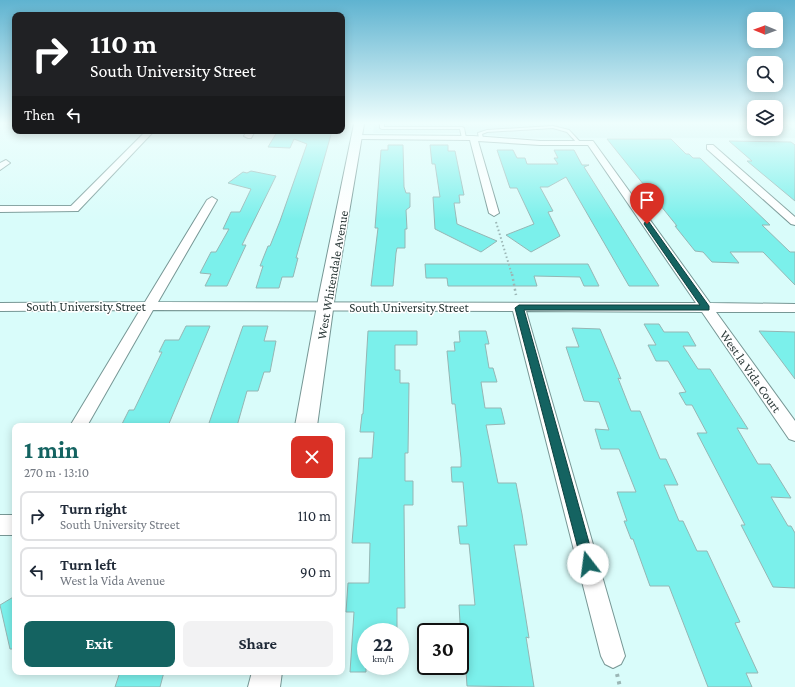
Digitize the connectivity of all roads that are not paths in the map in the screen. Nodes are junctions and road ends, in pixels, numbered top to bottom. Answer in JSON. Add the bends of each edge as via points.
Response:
{"nodes":[{"id":1,"x":126,"y":156,"type":"edge"},
{"id":2,"x":353,"y":156,"type":"edge"},
{"id":3,"x":478,"y":156,"type":"edge"},
{"id":4,"x":599,"y":156,"type":"edge"},
{"id":5,"x":720,"y":156,"type":"edge"},
{"id":6,"x":212,"y":200,"type":"dead end"},
{"id":7,"x":0,"y":209,"type":"edge"},
{"id":8,"x":494,"y":213,"type":"road end"},
{"id":9,"x":795,"y":222,"type":"edge"},
{"id":10,"x":149,"y":306,"type":"junction"},
{"id":11,"x":326,"y":306,"type":"junction"},
{"id":12,"x":0,"y":307,"type":"edge"},
{"id":13,"x":519,"y":308,"type":"junction"},
{"id":14,"x":706,"y":308,"type":"junction"},
{"id":15,"x":795,"y":308,"type":"edge"},
{"id":16,"x":80,"y":423,"type":"edge"},
{"id":17,"x":306,"y":423,"type":"edge"},
{"id":18,"x":795,"y":434,"type":"edge"},
{"id":19,"x":0,"y":525,"type":"edge"},
{"id":20,"x":12,"y":525,"type":"edge"},
{"id":21,"x":613,"y":656,"type":"dead end"},
{"id":22,"x":266,"y":675,"type":"edge"},
{"id":23,"x":264,"y":687,"type":"edge"}],
"edges":[{"from":1,"to":7,"type":"street","via":[[74,209]]},
{"from":2,"to":11,"type":"street","name":"West Whitendale Avenue"},
{"from":3,"to":8,"type":"street"},
{"from":4,"to":14,"type":"street","name":"West la Vida Court"},
{"from":5,"to":9,"type":"street"},
{"from":6,"to":10,"type":"street"},
{"from":10,"to":11,"type":"street","name":"South University Street"},
{"from":10,"to":12,"type":"street","name":"South University Street"},
{"from":10,"to":16,"type":"street"},
{"from":11,"to":13,"type":"street","name":"South University Street"},
{"from":11,"to":17,"type":"street","name":"West Whitendale Avenue"},
{"from":13,"to":14,"type":"street","name":"South University Street"},
{"from":13,"to":21,"type":"street"},
{"from":14,"to":15,"type":"street","name":"South University Street"},
{"from":14,"to":18,"type":"street","name":"West la Vida Court"},
{"from":19,"to":20,"type":"street"},
{"from":22,"to":23,"type":"street"}]}
